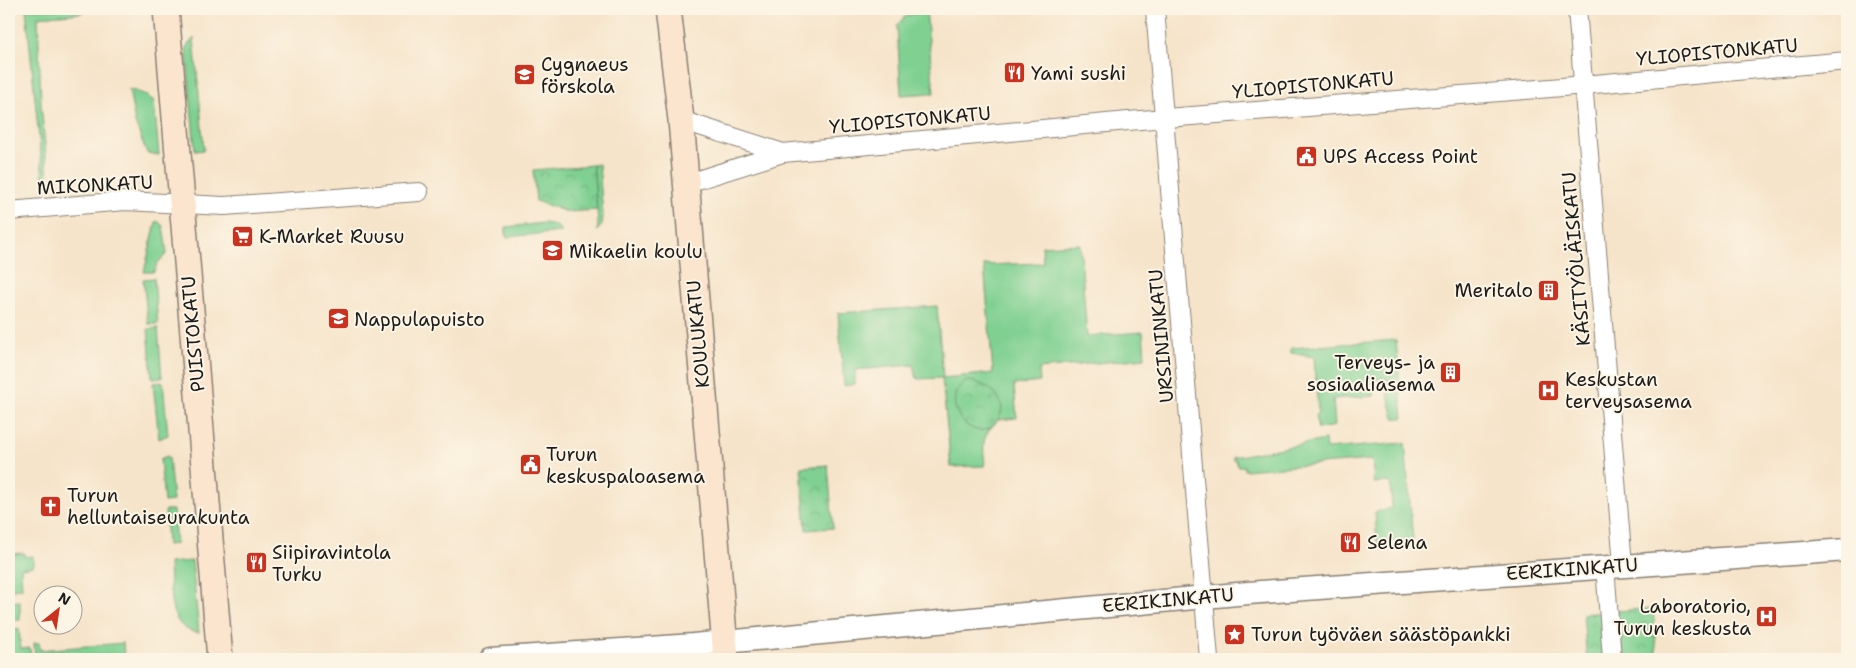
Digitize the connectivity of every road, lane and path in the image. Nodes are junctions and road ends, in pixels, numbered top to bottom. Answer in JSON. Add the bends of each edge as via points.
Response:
{"nodes":[{"id":1,"x":166,"y":9,"type":"edge"},
{"id":2,"x":668,"y":9,"type":"edge"},
{"id":3,"x":1156,"y":9,"type":"edge"},
{"id":4,"x":1577,"y":9,"type":"edge"},
{"id":5,"x":1847,"y":61,"type":"edge"},
{"id":6,"x":1583,"y":85,"type":"junction"},
{"id":7,"x":1164,"y":118,"type":"junction"},
{"id":8,"x":681,"y":120,"type":"junction"},
{"id":9,"x":783,"y":153,"type":"junction"},
{"id":10,"x":686,"y":184,"type":"junction"},
{"id":11,"x":419,"y":192,"type":"dead end"},
{"id":12,"x":182,"y":204,"type":"junction"},
{"id":13,"x":9,"y":210,"type":"edge"},
{"id":14,"x":1847,"y":550,"type":"edge"},
{"id":15,"x":1614,"y":565,"type":"junction"},
{"id":16,"x":1204,"y":597,"type":"junction"},
{"id":17,"x":725,"y":651,"type":"edge"},
{"id":18,"x":220,"y":659,"type":"edge"},
{"id":19,"x":490,"y":659,"type":"edge"},
{"id":20,"x":1209,"y":659,"type":"edge"},
{"id":21,"x":1612,"y":659,"type":"edge"}],
"edges":[{"from":1,"to":12,"type":"main road","name":"PUISTOKATU"},
{"from":2,"to":8,"type":"main road","name":"KOULUKATU"},
{"from":3,"to":7,"type":"street","name":"URSININKATU"},
{"from":4,"to":6,"type":"street","name":"KÄSITYÖLÄISKATU"},
{"from":5,"to":6,"type":"street","name":"YLIOPISTONKATU"},
{"from":6,"to":7,"type":"street","name":"YLIOPISTONKATU"},
{"from":6,"to":15,"type":"street","name":"KÄSITYÖLÄISKATU"},
{"from":7,"to":9,"type":"street","name":"YLIOPISTONKATU"},
{"from":7,"to":16,"type":"street","name":"URSININKATU"},
{"from":8,"to":9,"type":"street","name":"YLIOPISTONKATU"},
{"from":8,"to":10,"type":"main road","name":"KOULUKATU"},
{"from":9,"to":10,"type":"street","name":"YLIOPISTONKATU"},
{"from":10,"to":17,"type":"main road","name":"KOULUKATU"},
{"from":11,"to":12,"type":"street","name":"MIKONKATU","via":[[224,206]]},
{"from":12,"to":13,"type":"street","name":"MIKONKATU","via":[[125,201]]},
{"from":12,"to":18,"type":"main road","name":"PUISTOKATU"},
{"from":14,"to":15,"type":"street","name":"EERIKINKATU"},
{"from":15,"to":16,"type":"street","name":"EERIKINKATU"},
{"from":15,"to":21,"type":"street","name":"KÄSITYÖLÄISKATU"},
{"from":16,"to":17,"type":"street","name":"EERIKINKATU"},
{"from":16,"to":20,"type":"street","name":"URSININKATU"},
{"from":17,"to":19,"type":"street","name":"EERIKINKATU"}]}
